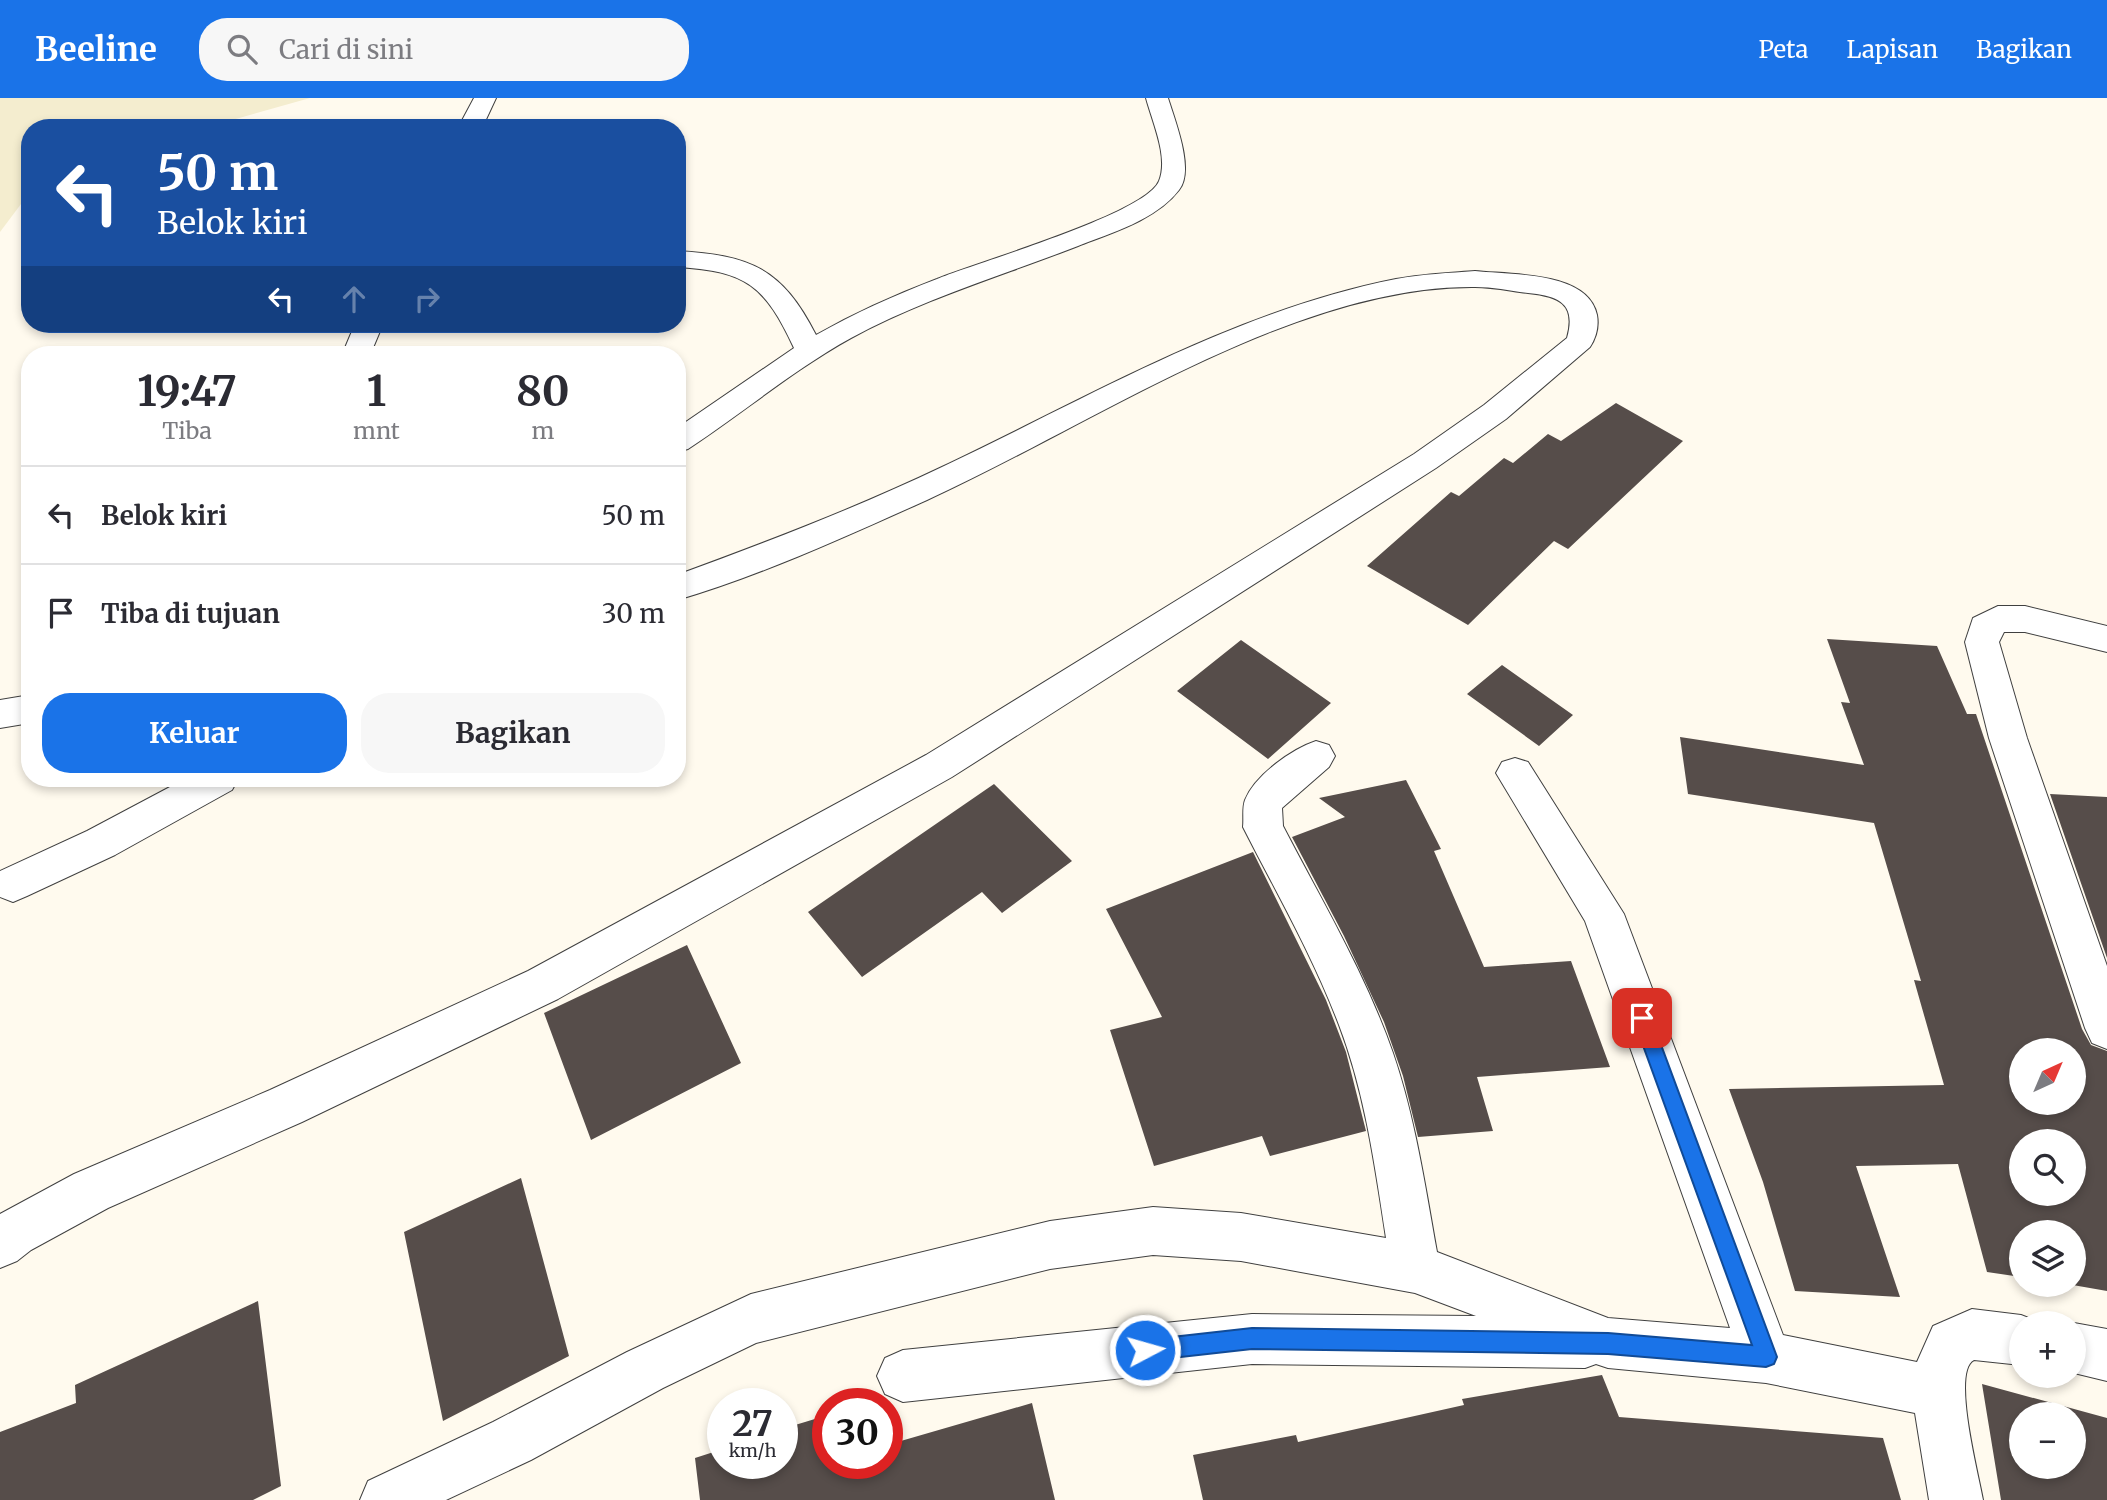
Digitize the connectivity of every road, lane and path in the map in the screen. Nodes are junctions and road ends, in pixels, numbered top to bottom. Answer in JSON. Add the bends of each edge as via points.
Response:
{"nodes":[{"id":1,"x":485,"y":98,"type":"edge"},
{"id":2,"x":1157,"y":98,"type":"edge"},
{"id":3,"x":474,"y":119,"type":"edge"},
{"id":4,"x":686,"y":259,"type":"edge"},
{"id":5,"x":810,"y":351,"type":"junction"},
{"id":6,"x":686,"y":436,"type":"edge"},
{"id":7,"x":686,"y":585,"type":"edge"},
{"id":8,"x":2107,"y":639,"type":"edge"},
{"id":9,"x":21,"y":710,"type":"edge"},
{"id":10,"x":0,"y":714,"type":"edge"},
{"id":11,"x":1316,"y":756,"type":"dead end"},
{"id":12,"x":1515,"y":773,"type":"dead end"},
{"id":13,"x":204,"y":787,"type":"edge"},
{"id":14,"x":13,"y":884,"type":"dead end"},
{"id":15,"x":2107,"y":1028,"type":"edge"},
{"id":16,"x":0,"y":1244,"type":"edge"},
{"id":17,"x":1415,"y":1268,"type":"junction"},
{"id":18,"x":2009,"y":1339,"type":"edge"},
{"id":19,"x":1608,"y":1343,"type":"junction"},
{"id":20,"x":2086,"y":1350,"type":"edge"},
{"id":21,"x":2107,"y":1354,"type":"edge"},
{"id":22,"x":1766,"y":1357,"type":"junction"},
{"id":23,"x":903,"y":1376,"type":"dead end"},
{"id":24,"x":1937,"y":1392,"type":"junction"},
{"id":25,"x":387,"y":1500,"type":"edge"},
{"id":26,"x":1956,"y":1500,"type":"edge"}],
"edges":[{"from":1,"to":3,"type":"street"},
{"from":2,"to":5,"type":"street","via":[[1175,169],[1170,187],[1147,206],[881,314]]},
{"from":4,"to":5,"type":"street","via":[[708,260],[750,273],[772,286],[791,310]]},
{"from":5,"to":6,"type":"street"},
{"from":7,"to":16,"type":"street","via":[[950,477],[1207,349],[1312,308],[1440,279],[1487,279],[1558,289],[1575,299],[1584,312],[1586,324],[1580,341],[1495,412],[1425,461],[939,766],[543,985],[286,1106],[91,1191]]},
{"from":8,"to":15,"type":"street","via":[[2025,619],[1998,619],[1985,627],[1982,642],[2008,738]]},
{"from":9,"to":10,"type":"street"},
{"from":11,"to":17,"type":"street","via":[[1263,803],[1264,827],[1370,1052],[1389,1114]]},
{"from":12,"to":22,"type":"street","via":[[1603,914]]},
{"from":13,"to":14,"type":"street"},
{"from":17,"to":19,"type":"street"},
{"from":17,"to":25,"type":"street","via":[[1241,1237],[1153,1231],[1049,1245],[751,1319]]},
{"from":18,"to":24,"type":"street","via":[[1972,1334],[1951,1344]]},
{"from":19,"to":22,"type":"street"},
{"from":19,"to":23,"type":"street","via":[[1252,1339]]},
{"from":20,"to":21,"type":"street"},
{"from":22,"to":24,"type":"street"},
{"from":24,"to":26,"type":"street"}]}
